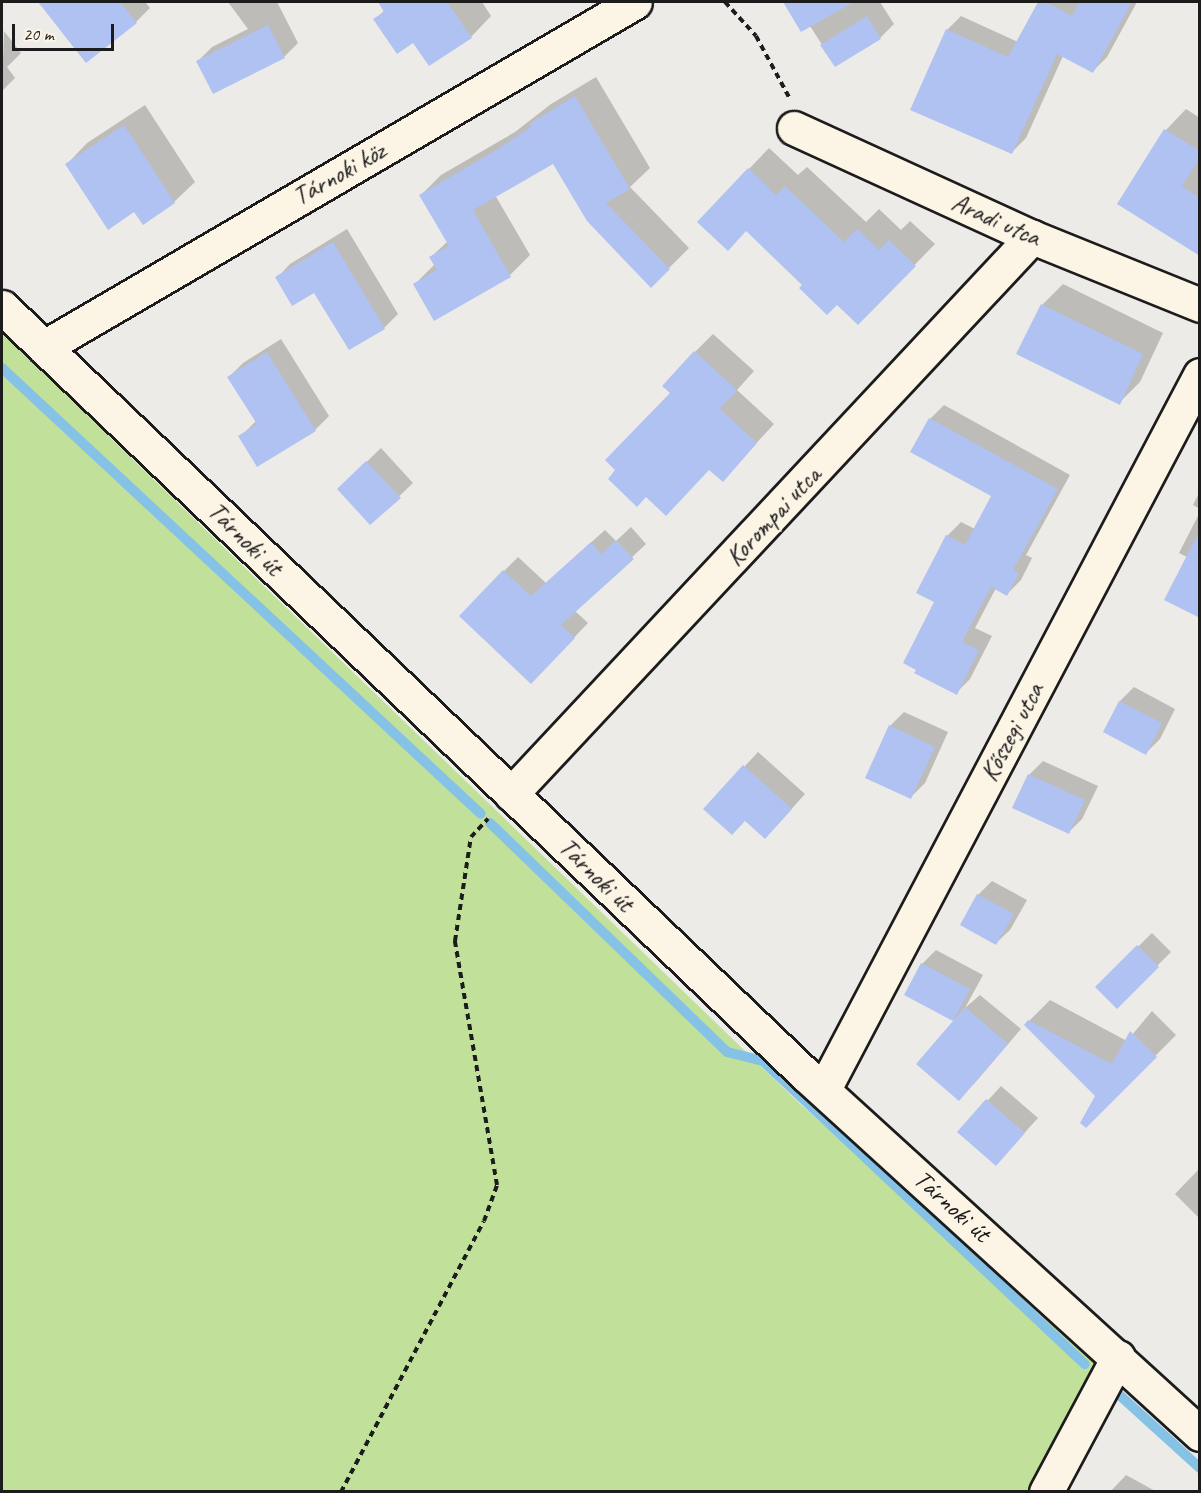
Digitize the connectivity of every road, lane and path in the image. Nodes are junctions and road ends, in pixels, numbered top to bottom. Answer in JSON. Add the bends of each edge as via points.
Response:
{"nodes":[{"id":1,"x":635,"y":2,"type":"edge"},
{"id":2,"x":725,"y":2,"type":"edge"},
{"id":3,"x":794,"y":128,"type":"joint"},
{"id":4,"x":1032,"y":237,"type":"junction"},
{"id":5,"x":1200,"y":305,"type":"edge"},
{"id":6,"x":2,"y":308,"type":"edge"},
{"id":7,"x":44,"y":347,"type":"junction"},
{"id":8,"x":1200,"y":375,"type":"edge"},
{"id":9,"x":512,"y":794,"type":"junction"},
{"id":10,"x":824,"y":1089,"type":"junction"},
{"id":11,"x":1118,"y":1357,"type":"junction"},
{"id":12,"x":1200,"y":1434,"type":"edge"},
{"id":13,"x":341,"y":1491,"type":"edge"},
{"id":14,"x":1046,"y":1491,"type":"edge"}],
"edges":[{"from":1,"to":7,"type":"street","name":"Tárnoki köz"},
{"from":2,"to":3,"type":"path","via":[[756,36],[779,75],[791,103]]},
{"from":3,"to":4,"type":"street","name":"Aradi utca"},
{"from":4,"to":5,"type":"street","name":"Aradi utca"},
{"from":4,"to":9,"type":"street","name":"Korompai utca"},
{"from":6,"to":7,"type":"street","name":"Tárnoki út"},
{"from":7,"to":9,"type":"street","name":"Tárnoki út"},
{"from":8,"to":10,"type":"street","name":"Kőszegi utca"},
{"from":9,"to":10,"type":"street","name":"Tárnoki út"},
{"from":9,"to":13,"type":"path","via":[[471,837],[455,941],[497,1185],[484,1221]]},
{"from":10,"to":11,"type":"street","name":"Tárnoki út"},
{"from":11,"to":12,"type":"street","name":"Tárnoki út"},
{"from":11,"to":14,"type":"street"}]}
